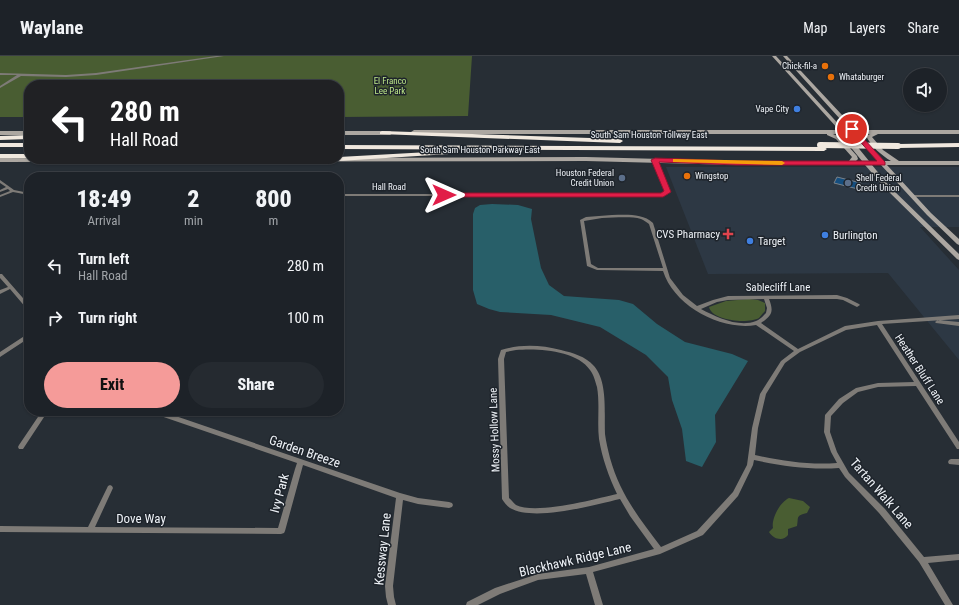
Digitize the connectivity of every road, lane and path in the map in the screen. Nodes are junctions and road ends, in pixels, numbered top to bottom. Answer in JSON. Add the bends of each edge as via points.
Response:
{"nodes":[{"id":1,"x":222,"y":56,"type":"edge"},
{"id":2,"x":774,"y":56,"type":"edge"},
{"id":3,"x":785,"y":56,"type":"edge"},
{"id":4,"x":0,"y":74,"type":"edge"},
{"id":5,"x":20,"y":75,"type":"junction"},
{"id":6,"x":0,"y":87,"type":"edge"},
{"id":7,"x":802,"y":87,"type":"junction"},
{"id":8,"x":814,"y":87,"type":"junction"},
{"id":9,"x":382,"y":132,"type":"junction"},
{"id":10,"x":823,"y":132,"type":"junction"},
{"id":11,"x":843,"y":132,"type":"junction"},
{"id":12,"x":855,"y":132,"type":"junction"},
{"id":13,"x":878,"y":132,"type":"junction"},
{"id":14,"x":959,"y":132,"type":"edge"},
{"id":15,"x":0,"y":133,"type":"edge"},
{"id":16,"x":24,"y":133,"type":"edge"},
{"id":17,"x":344,"y":133,"type":"edge"},
{"id":18,"x":24,"y":137,"type":"edge"},
{"id":19,"x":0,"y":138,"type":"edge"},
{"id":20,"x":24,"y":144,"type":"edge"},
{"id":21,"x":344,"y":144,"type":"edge"},
{"id":22,"x":666,"y":144,"type":"junction"},
{"id":23,"x":959,"y":145,"type":"edge"},
{"id":24,"x":0,"y":146,"type":"edge"},
{"id":25,"x":344,"y":147,"type":"edge"},
{"id":26,"x":587,"y":147,"type":"junction"},
{"id":27,"x":822,"y":147,"type":"junction"},
{"id":28,"x":900,"y":147,"type":"junction"},
{"id":29,"x":24,"y":148,"type":"edge"},
{"id":30,"x":959,"y":148,"type":"edge"},
{"id":31,"x":0,"y":156,"type":"edge"},
{"id":32,"x":24,"y":156,"type":"edge"},
{"id":33,"x":344,"y":159,"type":"edge"},
{"id":34,"x":344,"y":159,"type":"edge"},
{"id":35,"x":24,"y":160,"type":"edge"},
{"id":36,"x":655,"y":160,"type":"junction"},
{"id":37,"x":0,"y":162,"type":"edge"},
{"id":38,"x":852,"y":163,"type":"junction"},
{"id":39,"x":867,"y":163,"type":"junction"},
{"id":40,"x":882,"y":163,"type":"junction"},
{"id":41,"x":901,"y":163,"type":"junction"},
{"id":42,"x":959,"y":163,"type":"edge"},
{"id":43,"x":0,"y":181,"type":"edge"},
{"id":44,"x":10,"y":189,"type":"junction"},
{"id":45,"x":0,"y":191,"type":"edge"},
{"id":46,"x":24,"y":193,"type":"edge"},
{"id":47,"x":344,"y":195,"type":"edge"},
{"id":48,"x":0,"y":196,"type":"edge"},
{"id":49,"x":914,"y":196,"type":"junction"},
{"id":50,"x":959,"y":196,"type":"edge"},
{"id":51,"x":929,"y":214,"type":"junction"},
{"id":52,"x":915,"y":215,"type":"junction"},
{"id":53,"x":959,"y":243,"type":"edge"},
{"id":54,"x":959,"y":258,"type":"edge"},
{"id":55,"x":666,"y":270,"type":"junction"},
{"id":56,"x":0,"y":275,"type":"edge"},
{"id":57,"x":11,"y":288,"type":"junction"},
{"id":58,"x":0,"y":292,"type":"edge"},
{"id":59,"x":766,"y":297,"type":"junction"},
{"id":60,"x":24,"y":302,"type":"edge"},
{"id":61,"x":857,"y":305,"type":"dead end"},
{"id":62,"x":698,"y":308,"type":"junction"},
{"id":63,"x":959,"y":317,"type":"edge"},
{"id":64,"x":923,"y":320,"type":"junction"},
{"id":65,"x":757,"y":323,"type":"junction"},
{"id":66,"x":878,"y":323,"type":"junction"},
{"id":67,"x":959,"y":324,"type":"edge"},
{"id":68,"x":24,"y":338,"type":"edge"},
{"id":69,"x":798,"y":351,"type":"junction"},
{"id":70,"x":0,"y":355,"type":"edge"},
{"id":71,"x":918,"y":384,"type":"junction"},
{"id":72,"x":41,"y":416,"type":"edge"},
{"id":73,"x":168,"y":416,"type":"edge"},
{"id":74,"x":21,"y":447,"type":"dead end"},
{"id":75,"x":959,"y":447,"type":"edge"},
{"id":76,"x":751,"y":457,"type":"junction"},
{"id":77,"x":301,"y":462,"type":"junction"},
{"id":78,"x":951,"y":462,"type":"dead end"},
{"id":79,"x":959,"y":462,"type":"edge"},
{"id":80,"x":841,"y":465,"type":"junction"},
{"id":81,"x":110,"y":488,"type":"dead end"},
{"id":82,"x":400,"y":496,"type":"junction"},
{"id":83,"x":621,"y":496,"type":"junction"},
{"id":84,"x":449,"y":505,"type":"dead end"},
{"id":85,"x":0,"y":529,"type":"edge"},
{"id":86,"x":90,"y":530,"type":"junction"},
{"id":87,"x":281,"y":531,"type":"joint"},
{"id":88,"x":660,"y":551,"type":"junction"},
{"id":89,"x":959,"y":557,"type":"edge"},
{"id":90,"x":922,"y":560,"type":"junction"},
{"id":91,"x":589,"y":570,"type":"junction"},
{"id":92,"x":392,"y":605,"type":"edge"},
{"id":93,"x":470,"y":605,"type":"edge"},
{"id":94,"x":599,"y":605,"type":"edge"},
{"id":95,"x":949,"y":605,"type":"edge"}],
"edges":[{"from":1,"to":5,"type":"street","via":[[72,76]]},
{"from":2,"to":7,"type":"main road"},
{"from":3,"to":8,"type":"main road"},
{"from":4,"to":5,"type":"street"},
{"from":5,"to":6,"type":"street"},
{"from":7,"to":8,"type":"main road"},
{"from":7,"to":11,"type":"main road"},
{"from":8,"to":12,"type":"main road"},
{"from":9,"to":10,"type":"main road","name":"South Sam Houston Parkway East"},
{"from":9,"to":17,"type":"main road","name":"South Sam Houston Parkway East"},
{"from":9,"to":22,"type":"highway"},
{"from":10,"to":11,"type":"main road","name":"South Sam Houston Parkway East"},
{"from":10,"to":38,"type":"main road","via":[[838,138],[854,157]]},
{"from":11,"to":12,"type":"main road","name":"South Sam Houston Parkway East"},
{"from":11,"to":39,"type":"main road"},
{"from":12,"to":13,"type":"main road","name":"South Sam Houston Parkway East"},
{"from":12,"to":40,"type":"main road"},
{"from":13,"to":14,"type":"main road","name":"South Sam Houston Parkway East"},
{"from":13,"to":41,"type":"main road","via":[[869,136],[871,140],[888,157]]},
{"from":15,"to":16,"type":"main road"},
{"from":18,"to":19,"type":"highway"},
{"from":20,"to":24,"type":"highway"},
{"from":21,"to":22,"type":"highway","name":"South Sam Houston Tollway East"},
{"from":22,"to":27,"type":"highway","name":"South Sam Houston Tollway East"},
{"from":23,"to":28,"type":"highway","name":"South Sam Houston Tollway East"},
{"from":24,"to":29,"type":"highway"},
{"from":25,"to":26,"type":"highway","name":"South Sam Houston Tollway East"},
{"from":26,"to":27,"type":"highway","name":"South Sam Houston Tollway East"},
{"from":26,"to":33,"type":"highway"},
{"from":27,"to":28,"type":"highway","name":"South Sam Houston Tollway East"},
{"from":28,"to":30,"type":"highway","name":"South Sam Houston Tollway East"},
{"from":31,"to":32,"type":"highway"},
{"from":34,"to":36,"type":"main road","name":"South Sam Houston Parkway East"},
{"from":35,"to":37,"type":"main road","name":"South Sam Houston Parkway East"},
{"from":36,"to":38,"type":"main road","name":"South Sam Houston Parkway East"},
{"from":36,"to":47,"type":"street","name":"Hall Road","via":[[668,192],[663,195]]},
{"from":38,"to":39,"type":"main road","name":"South Sam Houston Parkway East"},
{"from":39,"to":40,"type":"main road","name":"South Sam Houston Parkway East"},
{"from":39,"to":52,"type":"main road"},
{"from":40,"to":41,"type":"main road","name":"South Sam Houston Parkway East"},
{"from":40,"to":49,"type":"main road"},
{"from":41,"to":42,"type":"main road","name":"South Sam Houston Parkway East"},
{"from":43,"to":44,"type":"street"},
{"from":44,"to":45,"type":"street"},
{"from":44,"to":46,"type":"street"},
{"from":44,"to":48,"type":"street"},
{"from":49,"to":50,"type":"street"},
{"from":49,"to":51,"type":"main road"},
{"from":51,"to":52,"type":"main road"},
{"from":51,"to":53,"type":"main road"},
{"from":52,"to":54,"type":"main road"},
{"from":55,"to":55,"type":"street","via":[[650,224],[643,218],[589,217],[582,220],[590,265],[597,269]]},
{"from":55,"to":62,"type":"street","via":[[668,278],[680,295]]},
{"from":56,"to":57,"type":"street"},
{"from":57,"to":58,"type":"street"},
{"from":57,"to":60,"type":"street"},
{"from":59,"to":61,"type":"street","name":"Sablecliff Lane","via":[[837,297]]},
{"from":59,"to":62,"type":"street","name":"Sablecliff Lane","via":[[715,300]]},
{"from":59,"to":65,"type":"street","via":[[770,308],[769,314]]},
{"from":62,"to":65,"type":"street","via":[[727,322]]},
{"from":63,"to":64,"type":"street","name":"Blackhawk Ridge Lane"},
{"from":64,"to":66,"type":"street","name":"Blackhawk Ridge Lane"},
{"from":64,"to":67,"type":"street","name":"Blackhawk Ridge Lane"},
{"from":65,"to":69,"type":"street"},
{"from":66,"to":69,"type":"street","name":"Blackhawk Ridge Lane","via":[[844,328]]},
{"from":66,"to":71,"type":"street","name":"Heather Bluff Lane"},
{"from":68,"to":70,"type":"street"},
{"from":69,"to":76,"type":"street","name":"Blackhawk Ridge Lane","via":[[783,362],[763,394]]},
{"from":71,"to":75,"type":"street","name":"Heather Bluff Lane"},
{"from":71,"to":80,"type":"street","name":"Tartan Walk Lane","via":[[867,386],[841,400],[828,415],[827,432]]},
{"from":72,"to":74,"type":"street"},
{"from":73,"to":77,"type":"street","name":"Garden Breeze"},
{"from":76,"to":80,"type":"street","via":[[807,467]]},
{"from":76,"to":88,"type":"street","name":"Blackhawk Ridge Lane","via":[[750,465],[736,494],[700,534]]},
{"from":77,"to":82,"type":"street","name":"Garden Breeze"},
{"from":77,"to":87,"type":"street","name":"Ivy Park"},
{"from":78,"to":79,"type":"street"},
{"from":80,"to":90,"type":"street","name":"Tartan Walk Lane"},
{"from":81,"to":86,"type":"street"},
{"from":82,"to":84,"type":"street","name":"Garden Breeze"},
{"from":82,"to":92,"type":"street","name":"Kessway Lane","via":[[389,586]]},
{"from":83,"to":83,"type":"street","name":"Mossy Hollow Lane","via":[[612,475],[603,437],[598,375],[588,363],[570,352],[529,347],[503,351],[501,359],[506,499],[512,506],[523,510],[538,510],[581,505]]},
{"from":83,"to":88,"type":"street"},
{"from":85,"to":86,"type":"street","name":"Dove Way"},
{"from":86,"to":87,"type":"street","name":"Dove Way"},
{"from":88,"to":91,"type":"street","name":"Blackhawk Ridge Lane"},
{"from":89,"to":90,"type":"street"},
{"from":90,"to":95,"type":"street","name":"Tartan Walk Lane"},
{"from":91,"to":93,"type":"street","name":"Blackhawk Ridge Lane","via":[[538,577],[498,591]]},
{"from":91,"to":94,"type":"street"}]}
